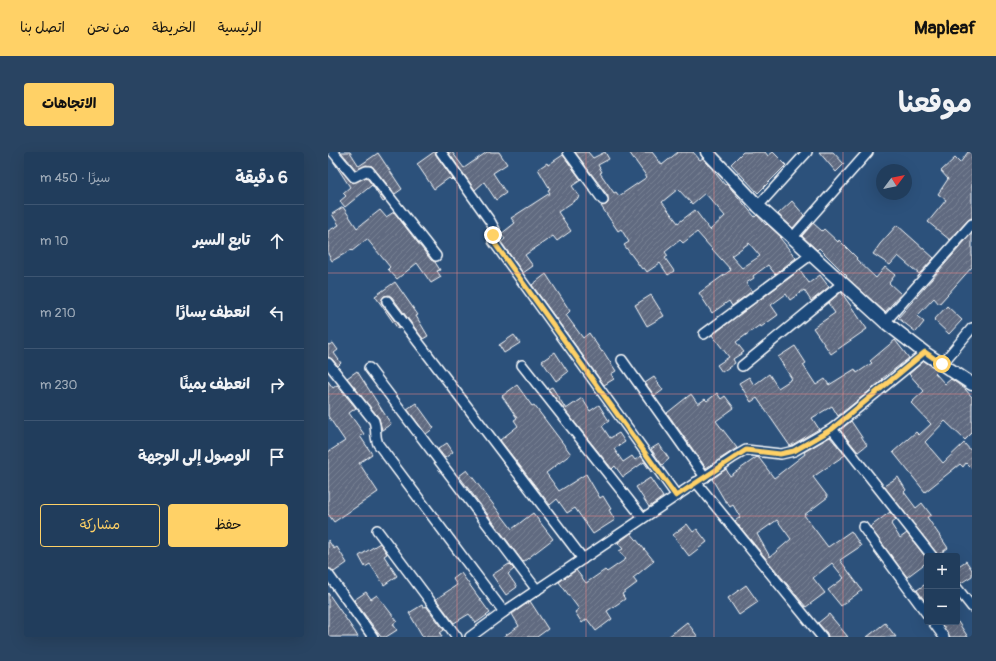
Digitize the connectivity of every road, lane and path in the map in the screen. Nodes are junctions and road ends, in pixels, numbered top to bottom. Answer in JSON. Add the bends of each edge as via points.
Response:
{"nodes":[{"id":1,"x":333,"y":152,"type":"edge"},
{"id":2,"x":441,"y":152,"type":"edge"},
{"id":3,"x":568,"y":152,"type":"edge"},
{"id":4,"x":707,"y":152,"type":"edge"},
{"id":5,"x":808,"y":152,"type":"edge"},
{"id":6,"x":868,"y":152,"type":"edge"},
{"id":7,"x":603,"y":200,"type":"dead end"},
{"id":8,"x":758,"y":206,"type":"junction"},
{"id":9,"x":972,"y":224,"type":"edge"},
{"id":10,"x":793,"y":237,"type":"junction"},
{"id":11,"x":812,"y":254,"type":"junction"},
{"id":12,"x":436,"y":256,"type":"dead end"},
{"id":13,"x":843,"y":283,"type":"junction"},
{"id":14,"x":387,"y":301,"type":"dead end"},
{"id":15,"x":885,"y":322,"type":"junction"},
{"id":16,"x":972,"y":328,"type":"edge"},
{"id":17,"x":704,"y":334,"type":"dead end"},
{"id":18,"x":925,"y":352,"type":"junction"},
{"id":19,"x":622,"y":360,"type":"dead end"},
{"id":20,"x":328,"y":363,"type":"edge"},
{"id":21,"x":942,"y":364,"type":"junction"},
{"id":22,"x":522,"y":365,"type":"dead end"},
{"id":23,"x":742,"y":366,"type":"dead end"},
{"id":24,"x":369,"y":368,"type":"dead end"},
{"id":25,"x":972,"y":384,"type":"edge"},
{"id":26,"x":832,"y":429,"type":"junction"},
{"id":27,"x":705,"y":477,"type":"junction"},
{"id":28,"x":696,"y":482,"type":"junction"},
{"id":29,"x":676,"y":496,"type":"junction"},
{"id":30,"x":643,"y":518,"type":"junction"},
{"id":31,"x":862,"y":527,"type":"dead end"},
{"id":32,"x":377,"y":530,"type":"dead end"},
{"id":33,"x":930,"y":553,"type":"edge"},
{"id":34,"x":583,"y":559,"type":"junction"},
{"id":35,"x":328,"y":574,"type":"edge"},
{"id":36,"x":958,"y":589,"type":"edge"},
{"id":37,"x":537,"y":590,"type":"junction"},
{"id":38,"x":972,"y":607,"type":"edge"},
{"id":39,"x":924,"y":610,"type":"edge"},
{"id":40,"x":504,"y":612,"type":"junction"},
{"id":41,"x":935,"y":625,"type":"edge"},
{"id":42,"x":373,"y":637,"type":"edge"},
{"id":43,"x":457,"y":637,"type":"edge"},
{"id":44,"x":470,"y":637,"type":"edge"},
{"id":45,"x":822,"y":637,"type":"edge"},
{"id":46,"x":944,"y":637,"type":"edge"}],
"edges":[{"from":1,"to":12,"type":"street","via":[[354,178],[369,171]]},
{"from":2,"to":29,"type":"street","via":[[490,221],[495,230],[493,241]]},
{"from":3,"to":7,"type":"street"},
{"from":4,"to":8,"type":"street"},
{"from":5,"to":8,"type":"street"},
{"from":6,"to":10,"type":"street"},
{"from":8,"to":10,"type":"street"},
{"from":9,"to":15,"type":"street"},
{"from":10,"to":11,"type":"street"},
{"from":11,"to":13,"type":"street"},
{"from":11,"to":17,"type":"street"},
{"from":13,"to":15,"type":"street"},
{"from":13,"to":23,"type":"street"},
{"from":14,"to":34,"type":"street"},
{"from":15,"to":18,"type":"street"},
{"from":16,"to":21,"type":"street"},
{"from":18,"to":21,"type":"street"},
{"from":18,"to":26,"type":"street"},
{"from":19,"to":27,"type":"street"},
{"from":20,"to":40,"type":"street","via":[[374,421],[378,444]]},
{"from":21,"to":25,"type":"street"},
{"from":22,"to":30,"type":"street"},
{"from":24,"to":37,"type":"street"},
{"from":26,"to":27,"type":"street","via":[[794,451],[780,454],[746,450]]},
{"from":26,"to":33,"type":"street"},
{"from":27,"to":28,"type":"street"},
{"from":28,"to":29,"type":"street"},
{"from":28,"to":45,"type":"street"},
{"from":29,"to":30,"type":"street"},
{"from":30,"to":34,"type":"street"},
{"from":31,"to":39,"type":"street"},
{"from":32,"to":43,"type":"street"},
{"from":34,"to":37,"type":"street"},
{"from":35,"to":42,"type":"street"},
{"from":36,"to":38,"type":"street"},
{"from":37,"to":40,"type":"street"},
{"from":40,"to":44,"type":"street"},
{"from":41,"to":46,"type":"street"}]}
